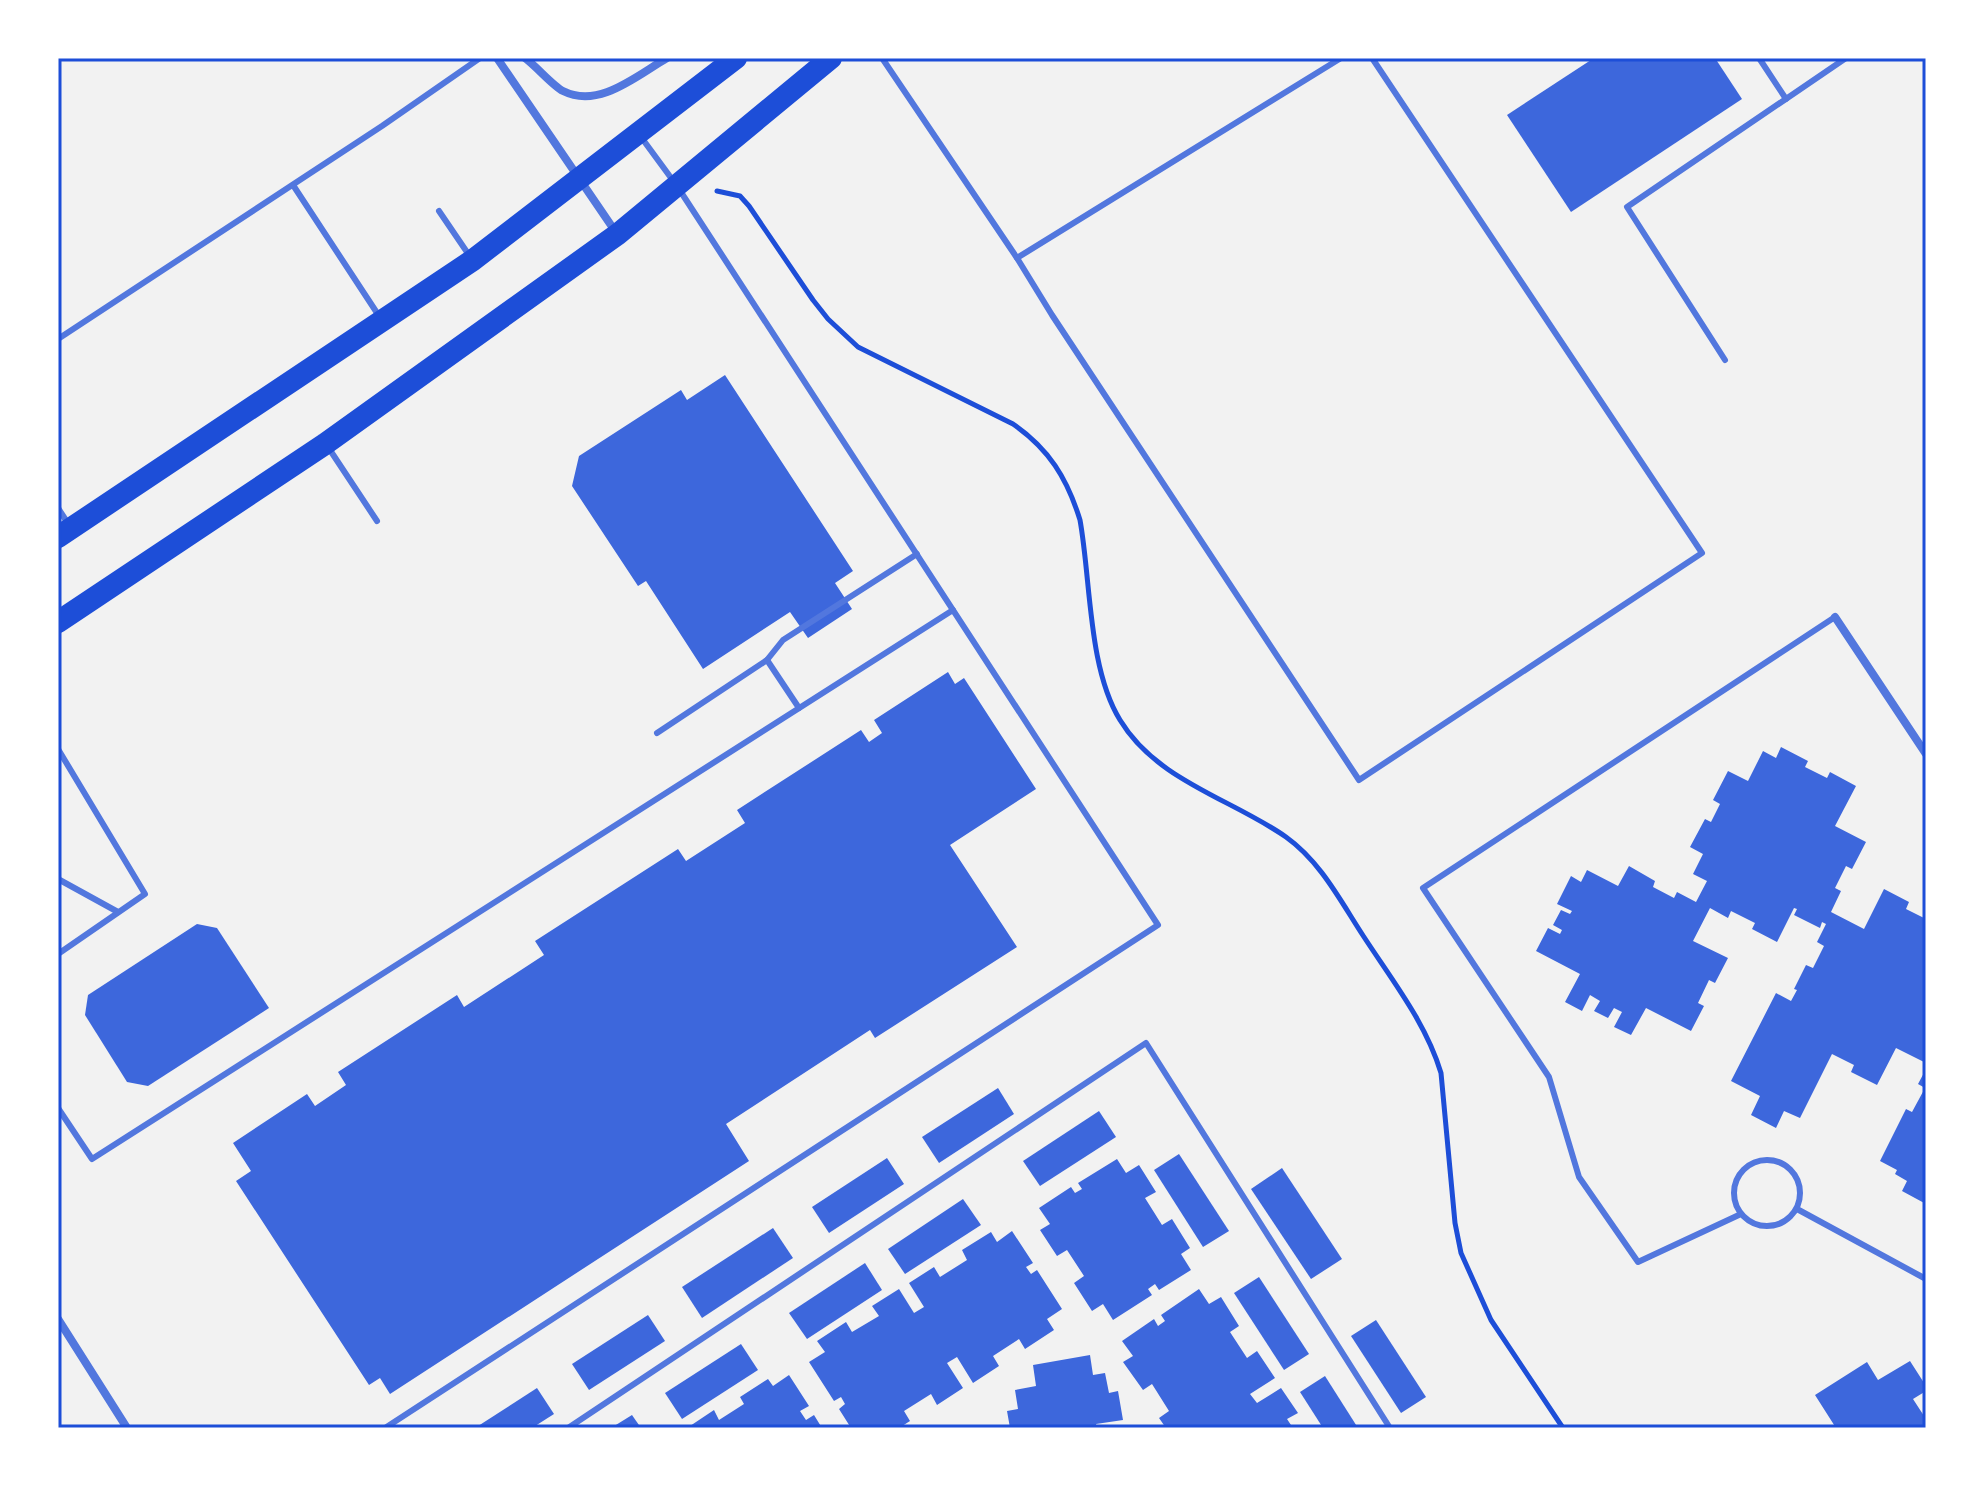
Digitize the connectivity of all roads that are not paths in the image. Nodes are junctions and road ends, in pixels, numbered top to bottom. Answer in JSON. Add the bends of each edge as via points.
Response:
{"nodes":[{"id":1,"x":480,"y":58,"type":"edge"},
{"id":2,"x":497,"y":58,"type":"edge"},
{"id":3,"x":525,"y":58,"type":"edge"},
{"id":4,"x":667,"y":58,"type":"edge"},
{"id":5,"x":736,"y":58,"type":"edge"},
{"id":6,"x":831,"y":58,"type":"edge"},
{"id":7,"x":882,"y":58,"type":"edge"},
{"id":8,"x":1341,"y":58,"type":"edge"},
{"id":9,"x":1372,"y":58,"type":"edge"},
{"id":10,"x":1759,"y":58,"type":"edge"},
{"id":11,"x":1846,"y":58,"type":"edge"},
{"id":12,"x":1786,"y":99,"type":"junction"},
{"id":13,"x":639,"y":134,"type":"junction"},
{"id":14,"x":579,"y":180,"type":"junction"},
{"id":15,"x":293,"y":185,"type":"junction"},
{"id":16,"x":677,"y":186,"type":"junction"},
{"id":17,"x":439,"y":211,"type":"dead end"},
{"id":18,"x":618,"y":234,"type":"junction"},
{"id":19,"x":1017,"y":258,"type":"junction"},
{"id":20,"x":473,"y":260,"type":"junction"},
{"id":21,"x":382,"y":321,"type":"junction"},
{"id":22,"x":58,"y":339,"type":"edge"},
{"id":23,"x":1725,"y":360,"type":"dead end"},
{"id":24,"x":325,"y":444,"type":"junction"},
{"id":25,"x":58,"y":508,"type":"edge"},
{"id":26,"x":377,"y":521,"type":"dead end"},
{"id":27,"x":64,"y":533,"type":"edge"},
{"id":28,"x":917,"y":554,"type":"junction"},
{"id":29,"x":953,"y":610,"type":"junction"},
{"id":30,"x":1835,"y":617,"type":"joint"},
{"id":31,"x":58,"y":622,"type":"edge"},
{"id":32,"x":767,"y":660,"type":"junction"},
{"id":33,"x":799,"y":708,"type":"junction"},
{"id":34,"x":657,"y":733,"type":"dead end"},
{"id":35,"x":58,"y":749,"type":"edge"},
{"id":36,"x":1926,"y":754,"type":"edge"},
{"id":37,"x":58,"y":879,"type":"edge"},
{"id":38,"x":118,"y":912,"type":"junction"},
{"id":39,"x":59,"y":952,"type":"edge"},
{"id":40,"x":58,"y":1108,"type":"edge"},
{"id":41,"x":1797,"y":1209,"type":"junction"},
{"id":42,"x":1741,"y":1214,"type":"junction"},
{"id":43,"x":1926,"y":1279,"type":"edge"},
{"id":44,"x":58,"y":1319,"type":"edge"},
{"id":45,"x":127,"y":1428,"type":"edge"},
{"id":46,"x":385,"y":1428,"type":"edge"},
{"id":47,"x":568,"y":1428,"type":"edge"},
{"id":48,"x":1390,"y":1428,"type":"edge"}],
"edges":[{"from":1,"to":15,"type":"lane"},
{"from":2,"to":14,"type":"street"},
{"from":3,"to":4,"type":"street","via":[[561,90],[585,98]]},
{"from":5,"to":13,"type":"highway"},
{"from":6,"to":16,"type":"highway"},
{"from":7,"to":19,"type":"lane"},
{"from":8,"to":19,"type":"lane"},
{"from":9,"to":19,"type":"lane","via":[[1702,553],[1359,780]]},
{"from":10,"to":12,"type":"lane"},
{"from":11,"to":12,"type":"lane"},
{"from":12,"to":23,"type":"lane","via":[[1627,207]]},
{"from":13,"to":14,"type":"highway"},
{"from":13,"to":16,"type":"lane"},
{"from":14,"to":18,"type":"street"},
{"from":14,"to":20,"type":"highway"},
{"from":15,"to":21,"type":"lane"},
{"from":15,"to":22,"type":"lane"},
{"from":16,"to":18,"type":"highway"},
{"from":16,"to":28,"type":"lane"},
{"from":17,"to":20,"type":"lane"},
{"from":18,"to":24,"type":"highway"},
{"from":20,"to":21,"type":"highway"},
{"from":21,"to":27,"type":"highway"},
{"from":24,"to":26,"type":"lane"},
{"from":24,"to":31,"type":"highway"},
{"from":25,"to":27,"type":"lane"},
{"from":28,"to":29,"type":"lane"},
{"from":28,"to":32,"type":"lane","via":[[783,640]]},
{"from":29,"to":33,"type":"lane"},
{"from":29,"to":46,"type":"lane","via":[[1158,925]]},
{"from":30,"to":36,"type":"street"},
{"from":30,"to":42,"type":"lane","via":[[1423,888],[1549,1077],[1579,1177],[1638,1262]]},
{"from":32,"to":33,"type":"lane"},
{"from":32,"to":34,"type":"lane"},
{"from":33,"to":40,"type":"lane","via":[[92,1159]]},
{"from":35,"to":38,"type":"lane","via":[[145,894]]},
{"from":37,"to":38,"type":"lane"},
{"from":38,"to":39,"type":"lane"},
{"from":41,"to":42,"type":"lane","via":[[1777,1225],[1764,1226]]},
{"from":41,"to":42,"type":"lane","via":[[1801,1196],[1793,1171],[1770,1159],[1757,1160],[1737,1177],[1735,1203]]},
{"from":41,"to":43,"type":"lane"},
{"from":44,"to":45,"type":"street"},
{"from":47,"to":48,"type":"lane","via":[[1146,1043]]}]}
